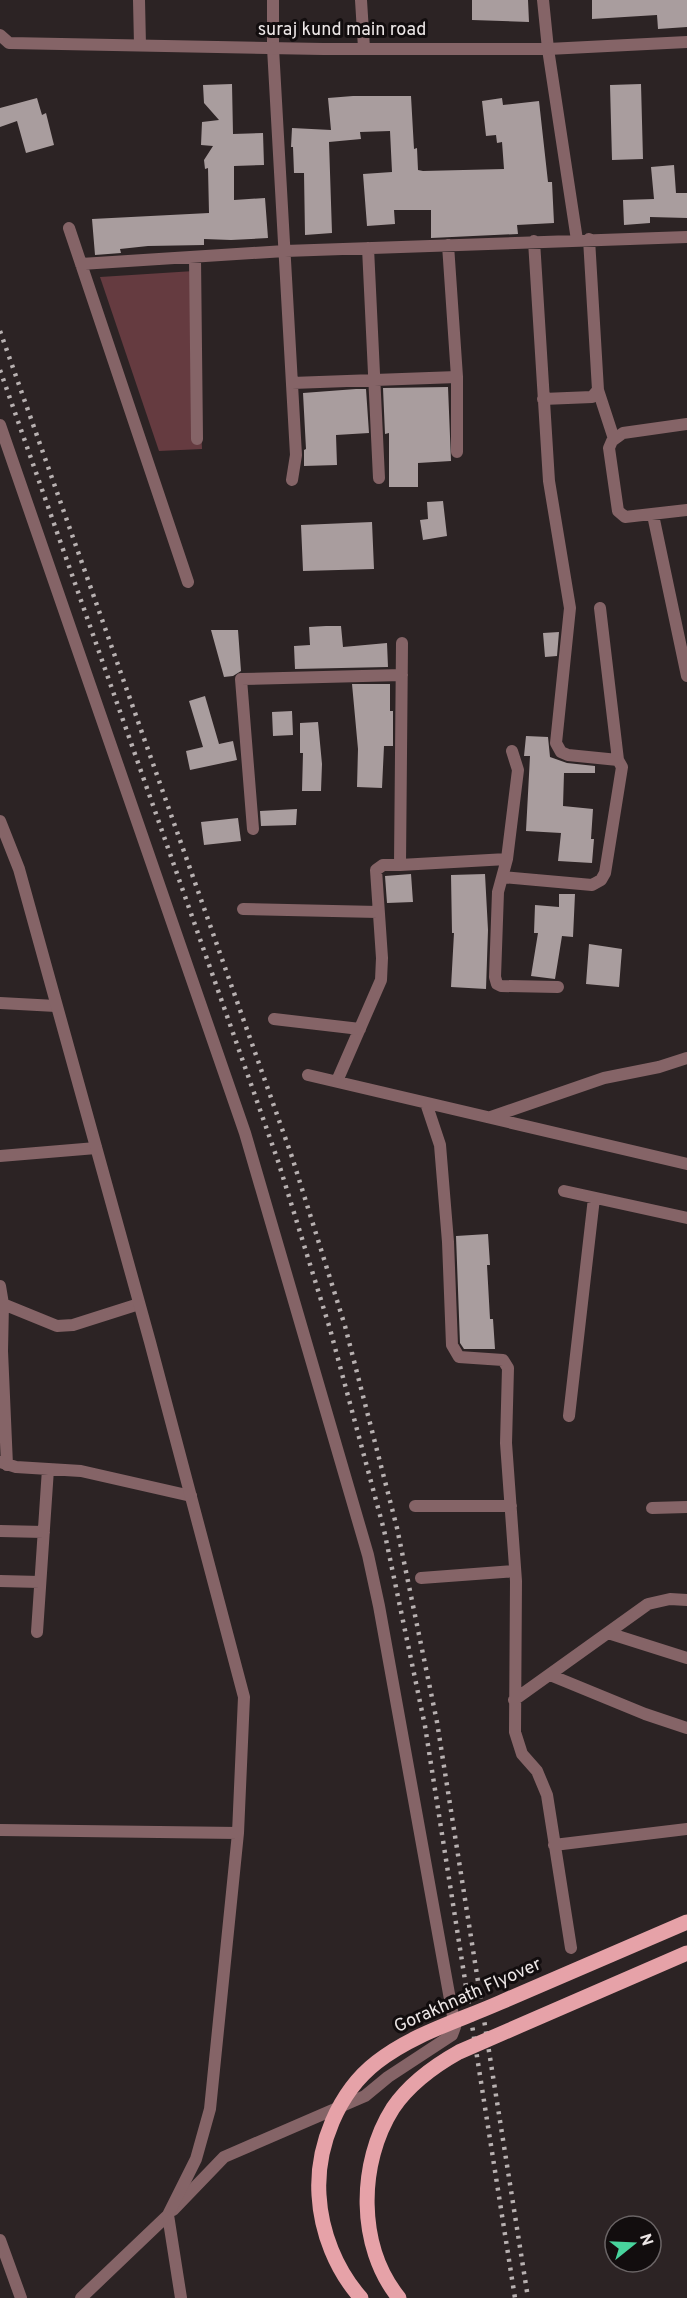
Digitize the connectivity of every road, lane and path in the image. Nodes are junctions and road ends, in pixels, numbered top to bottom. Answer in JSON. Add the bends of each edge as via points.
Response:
{"nodes":[{"id":1,"x":139,"y":0,"type":"edge"},
{"id":2,"x":273,"y":0,"type":"edge"},
{"id":3,"x":362,"y":0,"type":"edge"},
{"id":4,"x":543,"y":0,"type":"edge"},
{"id":5,"x":0,"y":35,"type":"edge"},
{"id":6,"x":687,"y":42,"type":"edge"},
{"id":7,"x":140,"y":45,"type":"junction"},
{"id":8,"x":273,"y":48,"type":"junction"},
{"id":9,"x":364,"y":48,"type":"junction"},
{"id":10,"x":548,"y":49,"type":"junction"},
{"id":11,"x":69,"y":228,"type":"dead end"},
{"id":12,"x":687,"y":237,"type":"edge"},
{"id":13,"x":583,"y":240,"type":"junction"},
{"id":14,"x":534,"y":241,"type":"junction"},
{"id":15,"x":448,"y":245,"type":"junction"},
{"id":16,"x":368,"y":248,"type":"junction"},
{"id":17,"x":285,"y":251,"type":"junction"},
{"id":18,"x":195,"y":258,"type":"junction"},
{"id":19,"x":81,"y":264,"type":"junction"},
{"id":20,"x":457,"y":377,"type":"junction"},
{"id":21,"x":374,"y":380,"type":"junction"},
{"id":22,"x":292,"y":383,"type":"junction"},
{"id":23,"x":598,"y":390,"type":"junction"},
{"id":24,"x":543,"y":399,"type":"junction"},
{"id":25,"x":687,"y":424,"type":"edge"},
{"id":26,"x":0,"y":425,"type":"edge"},
{"id":27,"x":197,"y":439,"type":"dead end"},
{"id":28,"x":614,"y":439,"type":"junction"},
{"id":29,"x":457,"y":452,"type":"dead end"},
{"id":30,"x":379,"y":478,"type":"dead end"},
{"id":31,"x":292,"y":480,"type":"dead end"},
{"id":32,"x":687,"y":510,"type":"edge"},
{"id":33,"x":654,"y":515,"type":"junction"},
{"id":34,"x":188,"y":582,"type":"dead end"},
{"id":35,"x":600,"y":608,"type":"dead end"},
{"id":36,"x":402,"y":643,"type":"dead end"},
{"id":37,"x":687,"y":671,"type":"edge"},
{"id":38,"x":402,"y":675,"type":"junction"},
{"id":39,"x":512,"y":751,"type":"dead end"},
{"id":40,"x":618,"y":760,"type":"junction"},
{"id":41,"x":0,"y":820,"type":"edge"},
{"id":42,"x":253,"y":829,"type":"dead end"},
{"id":43,"x":507,"y":859,"type":"junction"},
{"id":44,"x":400,"y":865,"type":"junction"},
{"id":45,"x":502,"y":876,"type":"junction"},
{"id":46,"x":243,"y":909,"type":"dead end"},
{"id":47,"x":378,"y":912,"type":"junction"},
{"id":48,"x":558,"y":987,"type":"dead end"},
{"id":49,"x":0,"y":1003,"type":"edge"},
{"id":50,"x":56,"y":1006,"type":"junction"},
{"id":51,"x":274,"y":1018,"type":"dead end"},
{"id":52,"x":360,"y":1029,"type":"junction"},
{"id":53,"x":687,"y":1058,"type":"edge"},
{"id":54,"x":308,"y":1075,"type":"dead end"},
{"id":55,"x":337,"y":1082,"type":"junction"},
{"id":56,"x":426,"y":1103,"type":"junction"},
{"id":57,"x":489,"y":1118,"type":"junction"},
{"id":58,"x":96,"y":1148,"type":"junction"},
{"id":59,"x":0,"y":1156,"type":"edge"},
{"id":60,"x":687,"y":1164,"type":"edge"},
{"id":61,"x":564,"y":1191,"type":"dead end"},
{"id":62,"x":594,"y":1198,"type":"junction"},
{"id":63,"x":687,"y":1218,"type":"edge"},
{"id":64,"x":0,"y":1286,"type":"edge"},
{"id":65,"x":3,"y":1304,"type":"junction"},
{"id":66,"x":139,"y":1304,"type":"junction"},
{"id":67,"x":569,"y":1416,"type":"dead end"},
{"id":68,"x":3,"y":1463,"type":"edge"},
{"id":69,"x":48,"y":1469,"type":"junction"},
{"id":70,"x":190,"y":1496,"type":"junction"},
{"id":71,"x":415,"y":1506,"type":"dead end"},
{"id":72,"x":511,"y":1506,"type":"junction"},
{"id":73,"x":687,"y":1507,"type":"edge"},
{"id":74,"x":652,"y":1508,"type":"dead end"},
{"id":75,"x":0,"y":1531,"type":"edge"},
{"id":76,"x":44,"y":1532,"type":"junction"},
{"id":77,"x":515,"y":1571,"type":"junction"},
{"id":78,"x":421,"y":1578,"type":"dead end"},
{"id":79,"x":0,"y":1581,"type":"edge"},
{"id":80,"x":40,"y":1582,"type":"junction"},
{"id":81,"x":687,"y":1600,"type":"edge"},
{"id":82,"x":37,"y":1632,"type":"dead end"},
{"id":83,"x":608,"y":1633,"type":"junction"},
{"id":84,"x":687,"y":1658,"type":"edge"},
{"id":85,"x":550,"y":1675,"type":"junction"},
{"id":86,"x":514,"y":1701,"type":"junction"},
{"id":87,"x":687,"y":1728,"type":"edge"},
{"id":88,"x":687,"y":1829,"type":"edge"},
{"id":89,"x":0,"y":1830,"type":"edge"},
{"id":90,"x":238,"y":1833,"type":"junction"},
{"id":91,"x":554,"y":1845,"type":"junction"},
{"id":92,"x":687,"y":1922,"type":"edge"},
{"id":93,"x":571,"y":1948,"type":"dead end"},
{"id":94,"x":687,"y":1953,"type":"edge"},
{"id":95,"x":168,"y":2215,"type":"junction"},
{"id":96,"x":0,"y":2240,"type":"edge"},
{"id":97,"x":21,"y":2298,"type":"edge"},
{"id":98,"x":81,"y":2298,"type":"edge"},
{"id":99,"x":182,"y":2298,"type":"edge"},
{"id":100,"x":361,"y":2298,"type":"edge"},
{"id":101,"x":399,"y":2298,"type":"edge"}],
"edges":[{"from":1,"to":7,"type":"street"},
{"from":2,"to":8,"type":"street"},
{"from":3,"to":9,"type":"street"},
{"from":4,"to":10,"type":"street"},
{"from":5,"to":7,"type":"street","name":"suraj kund main road","via":[[9,43]]},
{"from":6,"to":10,"type":"street","name":"suraj kund main road"},
{"from":7,"to":8,"type":"street","name":"suraj kund main road"},
{"from":8,"to":9,"type":"street","name":"suraj kund main road"},
{"from":8,"to":17,"type":"street"},
{"from":9,"to":10,"type":"street","name":"suraj kund main road"},
{"from":10,"to":13,"type":"street"},
{"from":11,"to":19,"type":"street"},
{"from":12,"to":13,"type":"street"},
{"from":13,"to":14,"type":"street"},
{"from":13,"to":23,"type":"street"},
{"from":14,"to":15,"type":"street"},
{"from":14,"to":24,"type":"street"},
{"from":15,"to":16,"type":"street"},
{"from":15,"to":20,"type":"street"},
{"from":16,"to":17,"type":"street"},
{"from":16,"to":21,"type":"street"},
{"from":17,"to":18,"type":"street"},
{"from":17,"to":22,"type":"street"},
{"from":18,"to":19,"type":"street"},
{"from":18,"to":27,"type":"street"},
{"from":19,"to":34,"type":"street"},
{"from":20,"to":21,"type":"street"},
{"from":20,"to":29,"type":"street"},
{"from":21,"to":22,"type":"street"},
{"from":21,"to":30,"type":"street"},
{"from":22,"to":31,"type":"street","via":[[297,455]]},
{"from":23,"to":24,"type":"street","via":[[592,397]]},
{"from":23,"to":28,"type":"street"},
{"from":24,"to":40,"type":"street","via":[[549,481],[570,608],[556,743],[568,755]]},
{"from":25,"to":28,"type":"street","via":[[623,433]]},
{"from":26,"to":95,"type":"street","via":[[248,1143],[368,1555],[455,2027],[452,2035],[365,2096],[224,2157]]},
{"from":28,"to":33,"type":"street","via":[[609,448],[618,511],[625,518]]},
{"from":32,"to":33,"type":"street"},
{"from":33,"to":37,"type":"street"},
{"from":35,"to":40,"type":"street"},
{"from":36,"to":38,"type":"street"},
{"from":38,"to":42,"type":"street","via":[[241,679]]},
{"from":38,"to":44,"type":"street"},
{"from":39,"to":43,"type":"street","via":[[518,771]]},
{"from":40,"to":45,"type":"street","via":[[622,767],[601,880],[592,885]]},
{"from":41,"to":50,"type":"street","via":[[19,869]]},
{"from":43,"to":44,"type":"street"},
{"from":43,"to":45,"type":"street"},
{"from":44,"to":47,"type":"street","via":[[376,870]]},
{"from":45,"to":48,"type":"street","via":[[498,892],[497,984]]},
{"from":46,"to":47,"type":"street"},
{"from":47,"to":52,"type":"street","via":[[381,980]]},
{"from":49,"to":50,"type":"street"},
{"from":50,"to":58,"type":"street"},
{"from":51,"to":52,"type":"street"},
{"from":52,"to":55,"type":"street"},
{"from":53,"to":57,"type":"street","via":[[604,1078]]},
{"from":54,"to":55,"type":"street"},
{"from":55,"to":56,"type":"street"},
{"from":56,"to":57,"type":"street"},
{"from":56,"to":72,"type":"street","via":[[440,1145],[452,1345],[459,1357],[503,1360],[508,1368],[506,1443]]},
{"from":57,"to":60,"type":"street"},
{"from":58,"to":59,"type":"street"},
{"from":58,"to":66,"type":"street"},
{"from":61,"to":62,"type":"street"},
{"from":62,"to":63,"type":"street"},
{"from":62,"to":67,"type":"street"},
{"from":64,"to":65,"type":"street"},
{"from":65,"to":66,"type":"street","via":[[57,1326]]},
{"from":65,"to":68,"type":"street"},
{"from":66,"to":70,"type":"street"},
{"from":68,"to":69,"type":"street"},
{"from":69,"to":70,"type":"street","via":[[81,1471]]},
{"from":69,"to":76,"type":"street"},
{"from":70,"to":90,"type":"street","via":[[244,1697]]},
{"from":71,"to":72,"type":"street"},
{"from":72,"to":77,"type":"street"},
{"from":73,"to":74,"type":"street"},
{"from":75,"to":76,"type":"street"},
{"from":76,"to":80,"type":"street"},
{"from":77,"to":78,"type":"street"},
{"from":77,"to":86,"type":"street"},
{"from":79,"to":80,"type":"street"},
{"from":80,"to":82,"type":"street"},
{"from":81,"to":83,"type":"street","via":[[648,1604]]},
{"from":83,"to":84,"type":"street"},
{"from":83,"to":85,"type":"street"},
{"from":85,"to":86,"type":"street"},
{"from":85,"to":87,"type":"street"},
{"from":86,"to":91,"type":"street","via":[[517,1743],[544,1784]]},
{"from":88,"to":91,"type":"street"},
{"from":89,"to":90,"type":"street"},
{"from":90,"to":95,"type":"street","via":[[210,2109],[196,2158]]},
{"from":91,"to":93,"type":"street"},
{"from":92,"to":100,"type":"main road","name":"Gorakhnath Flyover","bridge":true,"via":[[422,2035],[376,2063],[349,2091],[335,2114],[322,2154],[319,2209],[337,2262]]},
{"from":94,"to":101,"type":"main road","bridge":true,"via":[[459,2052],[438,2064],[406,2092],[393,2108],[374,2150],[367,2206],[379,2263]]},
{"from":95,"to":98,"type":"street"},
{"from":95,"to":99,"type":"street"},
{"from":96,"to":97,"type":"street"}]}
